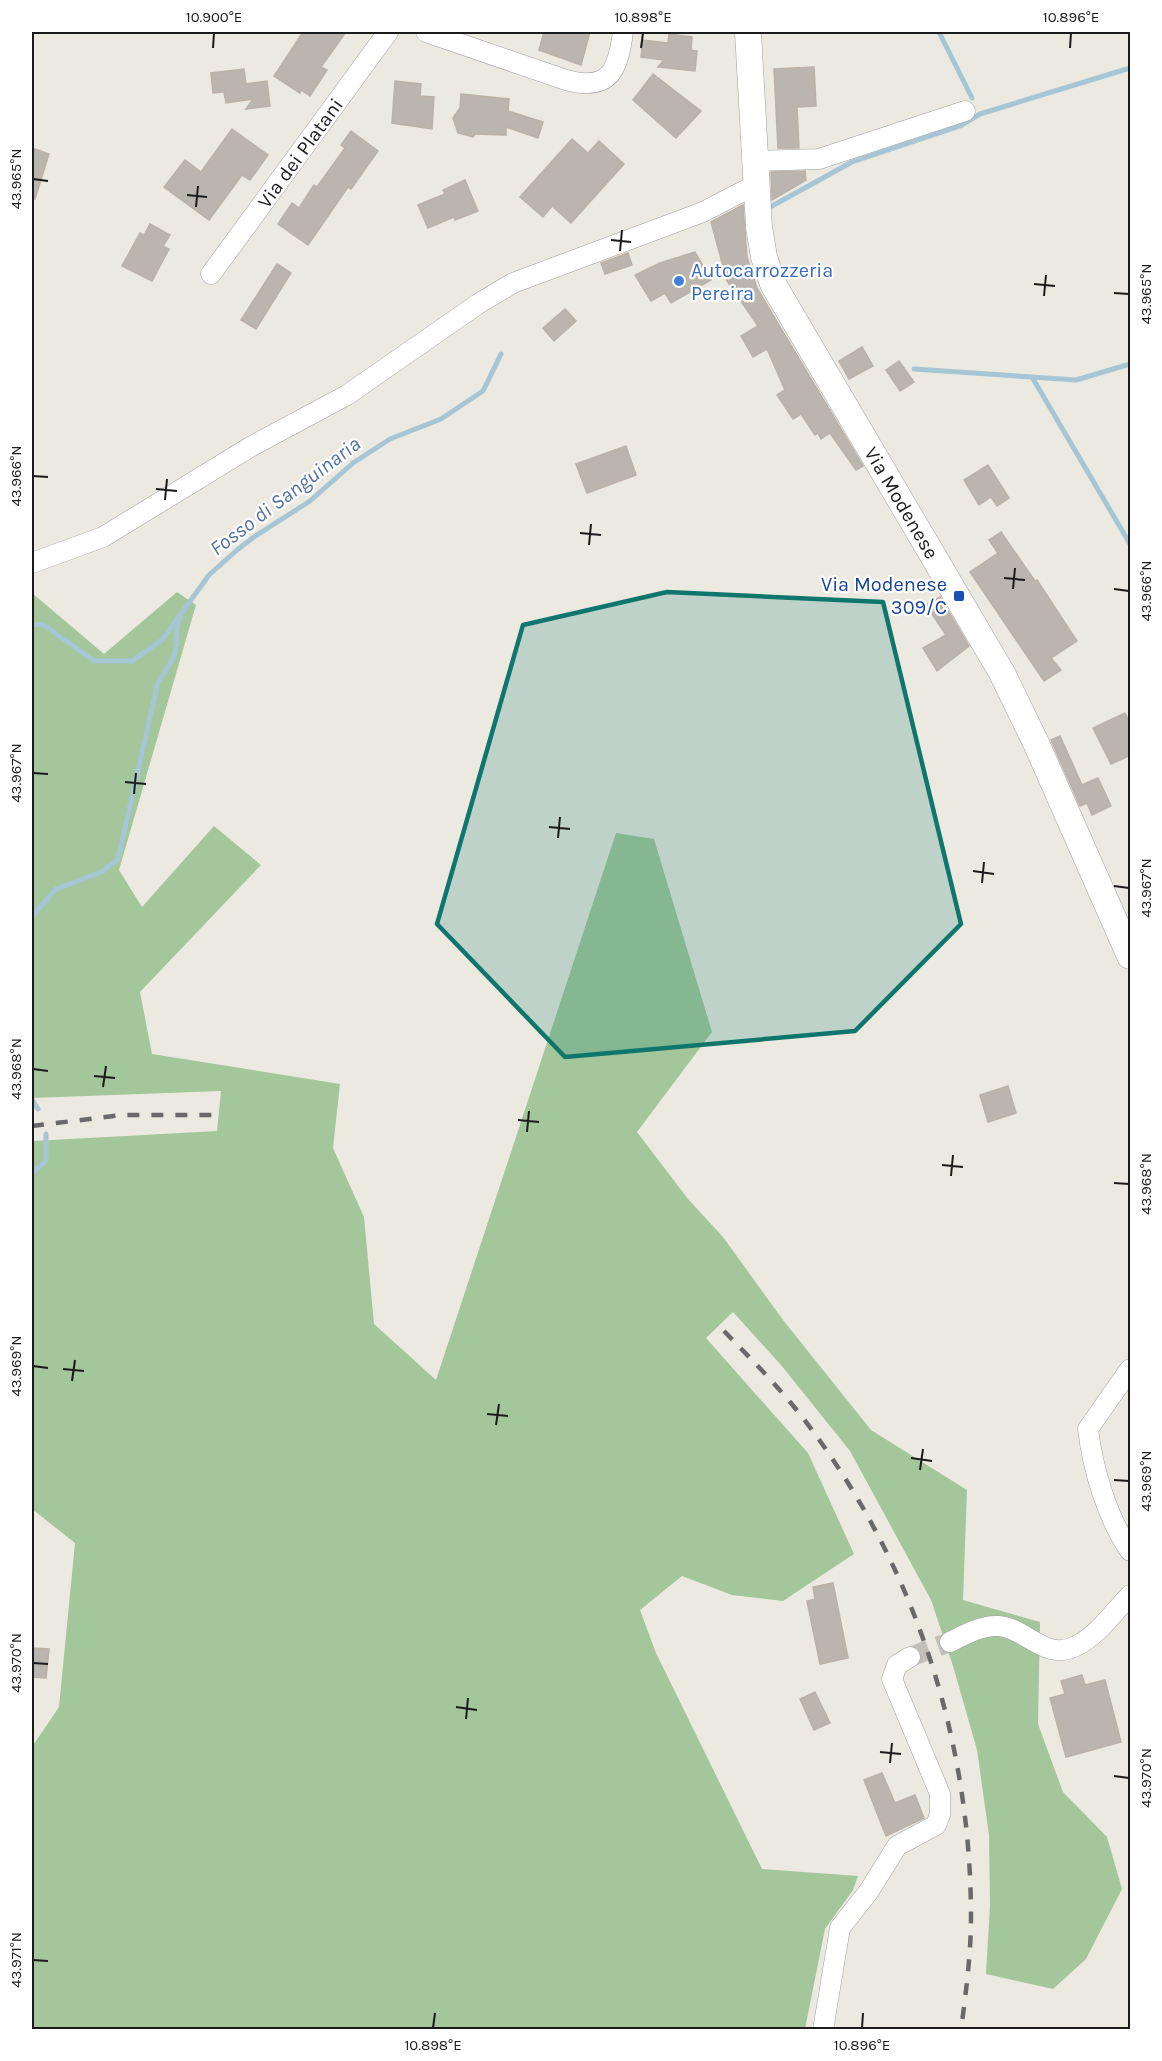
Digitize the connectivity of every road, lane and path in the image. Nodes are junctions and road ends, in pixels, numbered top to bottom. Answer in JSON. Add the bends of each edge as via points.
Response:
{"nodes":[{"id":1,"x":388,"y":32,"type":"edge"},
{"id":2,"x":426,"y":32,"type":"edge"},
{"id":3,"x":623,"y":32,"type":"edge"},
{"id":4,"x":748,"y":32,"type":"edge"},
{"id":5,"x":965,"y":111,"type":"dead end"},
{"id":6,"x":755,"y":173,"type":"junction"},
{"id":7,"x":211,"y":274,"type":"dead end"},
{"id":8,"x":32,"y":563,"type":"edge"},
{"id":9,"x":1131,"y":956,"type":"edge"},
{"id":10,"x":1131,"y":1369,"type":"edge"},
{"id":11,"x":1131,"y":1551,"type":"edge"},
{"id":12,"x":1131,"y":1595,"type":"edge"},
{"id":13,"x":950,"y":1642,"type":"tunnel mouth"},
{"id":14,"x":910,"y":1657,"type":"tunnel mouth"},
{"id":15,"x":823,"y":2030,"type":"edge"}],
"edges":[{"from":1,"to":7,"type":"street","name":"Via dei Platani"},
{"from":2,"to":3,"type":"street","via":[[587,84],[602,81],[614,69]]},
{"from":4,"to":6,"type":"street","name":"Via Modenese"},
{"from":5,"to":6,"type":"street","via":[[819,159]]},
{"from":6,"to":8,"type":"street","via":[[704,212],[513,283],[348,395],[252,446],[103,537]]},
{"from":6,"to":9,"type":"street","name":"Via Modenese","via":[[764,257],[773,284],[1002,673]]},
{"from":10,"to":11,"type":"street","via":[[1088,1429],[1106,1501],[1119,1534]]},
{"from":12,"to":13,"type":"street","via":[[1092,1634],[1067,1650],[1042,1648],[1015,1631],[997,1626]]},
{"from":14,"to":15,"type":"street","via":[[897,1665],[892,1679],[940,1794],[940,1815],[936,1825],[897,1846],[840,1928]]}]}
